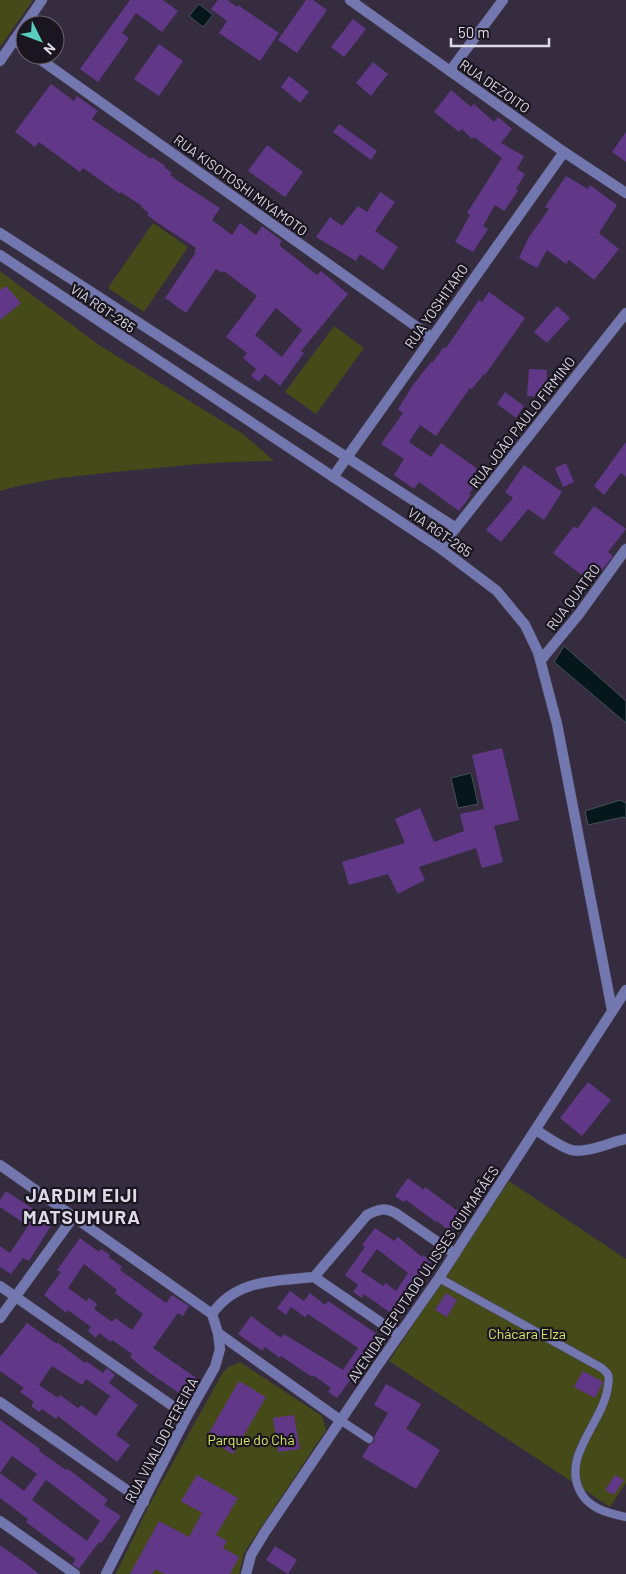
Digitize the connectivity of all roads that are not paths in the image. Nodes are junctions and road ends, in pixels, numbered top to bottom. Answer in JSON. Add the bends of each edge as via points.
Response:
{"nodes":[{"id":1,"x":42,"y":0,"type":"edge"},
{"id":2,"x":350,"y":0,"type":"edge"},
{"id":3,"x":503,"y":0,"type":"edge"},
{"id":4,"x":14,"y":40,"type":"joint"},
{"id":5,"x":0,"y":61,"type":"edge"},
{"id":6,"x":48,"y":65,"type":"edge"},
{"id":7,"x":450,"y":71,"type":"junction"},
{"id":8,"x":564,"y":152,"type":"junction"},
{"id":9,"x":626,"y":193,"type":"edge"},
{"id":10,"x":0,"y":233,"type":"edge"},
{"id":11,"x":0,"y":255,"type":"edge"},
{"id":12,"x":626,"y":313,"type":"edge"},
{"id":13,"x":431,"y":337,"type":"junction"},
{"id":14,"x":348,"y":456,"type":"junction"},
{"id":15,"x":333,"y":477,"type":"junction"},
{"id":16,"x":456,"y":528,"type":"junction"},
{"id":17,"x":440,"y":548,"type":"junction"},
{"id":18,"x":626,"y":549,"type":"edge"},
{"id":19,"x":541,"y":660,"type":"junction"},
{"id":20,"x":626,"y":990,"type":"edge"},
{"id":21,"x":612,"y":1010,"type":"junction"},
{"id":22,"x":536,"y":1130,"type":"junction"},
{"id":23,"x":626,"y":1139,"type":"edge"},
{"id":24,"x":0,"y":1165,"type":"edge"},
{"id":25,"x":74,"y":1216,"type":"junction"},
{"id":26,"x":455,"y":1254,"type":"junction"},
{"id":27,"x":314,"y":1277,"type":"junction"},
{"id":28,"x":439,"y":1278,"type":"junction"},
{"id":29,"x":0,"y":1286,"type":"edge"},
{"id":30,"x":16,"y":1297,"type":"junction"},
{"id":31,"x":212,"y":1314,"type":"junction"},
{"id":32,"x":0,"y":1318,"type":"edge"},
{"id":33,"x":218,"y":1333,"type":"junction"},
{"id":34,"x":399,"y":1335,"type":"junction"},
{"id":35,"x":0,"y":1402,"type":"edge"},
{"id":36,"x":187,"y":1416,"type":"junction"},
{"id":37,"x":340,"y":1420,"type":"junction"},
{"id":38,"x":369,"y":1439,"type":"dead end"},
{"id":39,"x":144,"y":1502,"type":"junction"},
{"id":40,"x":626,"y":1517,"type":"edge"},
{"id":41,"x":0,"y":1521,"type":"edge"},
{"id":42,"x":75,"y":1574,"type":"edge"},
{"id":43,"x":106,"y":1574,"type":"edge"},
{"id":44,"x":246,"y":1574,"type":"edge"}],
"edges":[{"from":1,"to":4,"type":"street"},
{"from":2,"to":7,"type":"street","name":"RUA DEZOITO"},
{"from":3,"to":7,"type":"street"},
{"from":4,"to":5,"type":"street"},
{"from":6,"to":13,"type":"street","name":"RUA KISOTOSHI MIYAMOTO"},
{"from":7,"to":8,"type":"street","name":"RUA DEZOITO"},
{"from":8,"to":9,"type":"street","name":"RUA DEZOITO"},
{"from":8,"to":13,"type":"street","name":"RUA YOSHITARO"},
{"from":10,"to":14,"type":"street"},
{"from":11,"to":15,"type":"street","name":"VIA RGT-265"},
{"from":12,"to":16,"type":"street","name":"RUA JOÃO PAULO FIRMINO"},
{"from":13,"to":14,"type":"street","name":"RUA YOSHITARO"},
{"from":14,"to":15,"type":"street","name":"RUA YOSHITARO"},
{"from":14,"to":16,"type":"street"},
{"from":15,"to":17,"type":"street","name":"VIA RGT-265"},
{"from":16,"to":17,"type":"street","name":"RUA JOÃO PAULO FIRMINO"},
{"from":17,"to":19,"type":"street","name":"VIA RGT-265","via":[[490,586],[514,611],[525,625]]},
{"from":18,"to":19,"type":"street","name":"RUA QUATRO"},
{"from":19,"to":21,"type":"street","name":"VIA RGT-265","via":[[557,724]]},
{"from":20,"to":21,"type":"street","name":"AVENIDA DEPUTADO ULISSES GUIMARÃES"},
{"from":21,"to":22,"type":"street","name":"AVENIDA DEPUTADO ULISSES GUIMARÃES"},
{"from":22,"to":23,"type":"street","via":[[573,1150]]},
{"from":22,"to":26,"type":"street","name":"AVENIDA DEPUTADO ULISSES GUIMARÃES"},
{"from":24,"to":25,"type":"street"},
{"from":25,"to":30,"type":"street"},
{"from":25,"to":31,"type":"street"},
{"from":26,"to":27,"type":"street","via":[[397,1214],[387,1209],[377,1210],[367,1215]]},
{"from":26,"to":28,"type":"street","name":"AVENIDA DEPUTADO ULISSES GUIMARÃES"},
{"from":27,"to":31,"type":"street","via":[[264,1282],[237,1290]]},
{"from":27,"to":34,"type":"street"},
{"from":28,"to":34,"type":"street","name":"AVENIDA DEPUTADO ULISSES GUIMARÃES"},
{"from":28,"to":40,"type":"lane","via":[[607,1373],[604,1402],[574,1468],[576,1484],[592,1506]]},
{"from":29,"to":30,"type":"street"},
{"from":30,"to":32,"type":"street"},
{"from":30,"to":36,"type":"street"},
{"from":31,"to":33,"type":"street","name":"RUA VIVALDO PEREIRA"},
{"from":33,"to":36,"type":"street","name":"RUA VIVALDO PEREIRA","via":[[219,1358]]},
{"from":33,"to":37,"type":"street"},
{"from":34,"to":37,"type":"street","name":"AVENIDA DEPUTADO ULISSES GUIMARÃES"},
{"from":35,"to":39,"type":"street"},
{"from":36,"to":39,"type":"street","name":"RUA VIVALDO PEREIRA"},
{"from":37,"to":38,"type":"lane"},
{"from":37,"to":44,"type":"street","name":"AVENIDA DEPUTADO ULISSES GUIMARÃES","via":[[265,1532],[251,1555]]},
{"from":39,"to":43,"type":"street","name":"RUA VIVALDO PEREIRA"},
{"from":41,"to":42,"type":"street"}]}
